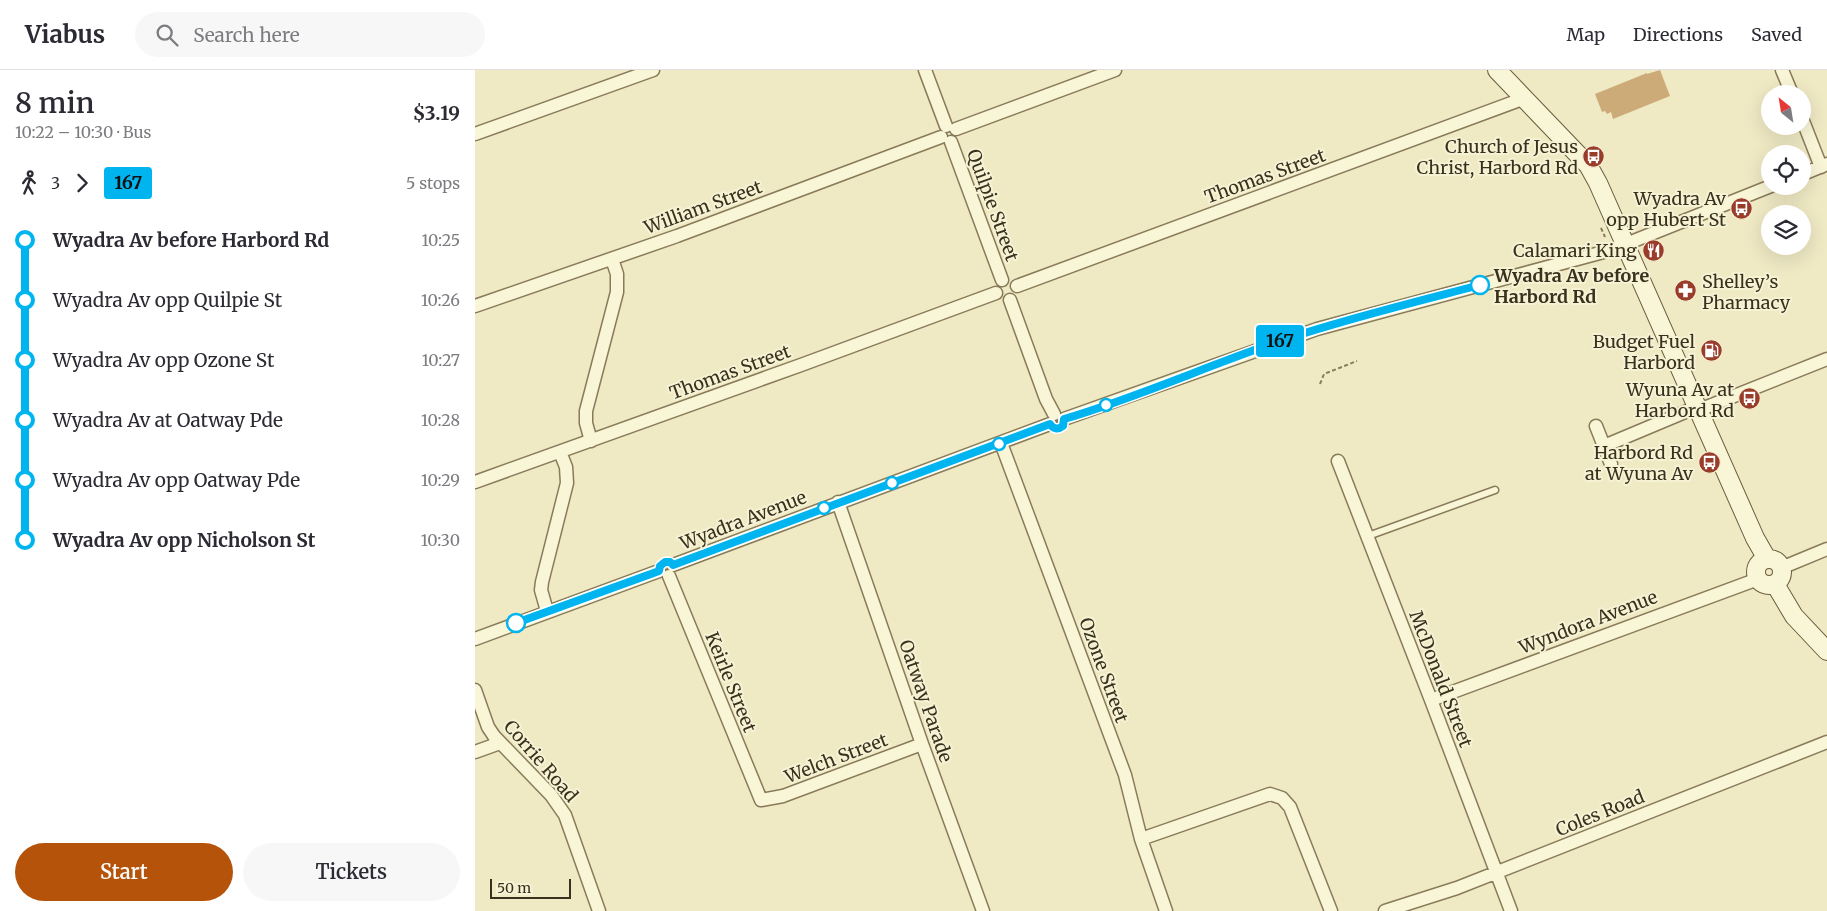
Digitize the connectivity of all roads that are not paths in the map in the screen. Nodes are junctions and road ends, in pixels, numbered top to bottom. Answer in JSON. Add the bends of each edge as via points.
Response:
{"nodes":[{"id":1,"x":653,"y":70,"type":"edge"},
{"id":2,"x":925,"y":70,"type":"edge"},
{"id":3,"x":1115,"y":70,"type":"edge"},
{"id":4,"x":1497,"y":70,"type":"edge"},
{"id":5,"x":1782,"y":70,"type":"edge"},
{"id":6,"x":1788,"y":85,"type":"edge"},
{"id":7,"x":1525,"y":98,"type":"junction"},
{"id":8,"x":475,"y":134,"type":"edge"},
{"id":9,"x":948,"y":134,"type":"junction"},
{"id":10,"x":1810,"y":135,"type":"edge"},
{"id":11,"x":1824,"y":166,"type":"edge"},
{"id":12,"x":1811,"y":171,"type":"edge"},
{"id":13,"x":1761,"y":190,"type":"edge"},
{"id":14,"x":1624,"y":244,"type":"junction"},
{"id":15,"x":612,"y":259,"type":"junction"},
{"id":16,"x":1002,"y":280,"type":"junction"},
{"id":17,"x":1017,"y":286,"type":"junction"},
{"id":18,"x":996,"y":293,"type":"junction"},
{"id":19,"x":1010,"y":300,"type":"junction"},
{"id":20,"x":475,"y":305,"type":"edge"},
{"id":21,"x":1827,"y":359,"type":"edge"},
{"id":22,"x":1698,"y":409,"type":"junction"},
{"id":23,"x":1056,"y":419,"type":"junction"},
{"id":24,"x":1596,"y":426,"type":"dead end"},
{"id":25,"x":591,"y":441,"type":"junction"},
{"id":26,"x":1001,"y":443,"type":"junction"},
{"id":27,"x":1603,"y":446,"type":"junction"},
{"id":28,"x":561,"y":452,"type":"junction"},
{"id":29,"x":1338,"y":461,"type":"dead end"},
{"id":30,"x":1611,"y":464,"type":"dead end"},
{"id":31,"x":475,"y":482,"type":"edge"},
{"id":32,"x":1495,"y":490,"type":"dead end"},
{"id":33,"x":839,"y":502,"type":"junction"},
{"id":34,"x":1368,"y":536,"type":"junction"},
{"id":35,"x":1827,"y":549,"type":"edge"},
{"id":36,"x":667,"y":571,"type":"junction"},
{"id":37,"x":1770,"y":573,"type":"junction"},
{"id":38,"x":547,"y":611,"type":"junction"},
{"id":39,"x":475,"y":639,"type":"edge"},
{"id":40,"x":1827,"y":651,"type":"edge"},
{"id":41,"x":475,"y":690,"type":"edge"},
{"id":42,"x":1431,"y":700,"type":"junction"},
{"id":43,"x":1827,"y":742,"type":"edge"},
{"id":44,"x":500,"y":743,"type":"junction"},
{"id":45,"x":922,"y":744,"type":"junction"},
{"id":46,"x":475,"y":752,"type":"edge"},
{"id":47,"x":761,"y":800,"type":"joint"},
{"id":48,"x":1141,"y":839,"type":"junction"},
{"id":49,"x":1495,"y":873,"type":"junction"},
{"id":50,"x":599,"y":911,"type":"edge"},
{"id":51,"x":983,"y":911,"type":"edge"},
{"id":52,"x":1166,"y":911,"type":"edge"},
{"id":53,"x":1331,"y":911,"type":"edge"},
{"id":54,"x":1385,"y":911,"type":"edge"},
{"id":55,"x":1511,"y":911,"type":"edge"}],
"edges":[{"from":1,"to":8,"type":"street"},
{"from":2,"to":9,"type":"street","name":"Quilpie Street"},
{"from":3,"to":9,"type":"street","name":"William Street"},
{"from":4,"to":7,"type":"main road"},
{"from":5,"to":6,"type":"street"},
{"from":7,"to":14,"type":"main road","via":[[1588,165]]},
{"from":7,"to":17,"type":"street","name":"Thomas Street"},
{"from":9,"to":15,"type":"street","name":"William Street"},
{"from":9,"to":16,"type":"street","name":"Quilpie Street"},
{"from":10,"to":11,"type":"street"},
{"from":11,"to":12,"type":"street"},
{"from":13,"to":14,"type":"street","name":"Wyadra Avenue"},
{"from":14,"to":22,"type":"main road"},
{"from":14,"to":23,"type":"street","name":"Wyadra Avenue","via":[[1293,337],[1108,404]]},
{"from":15,"to":20,"type":"street","name":"William Street"},
{"from":15,"to":25,"type":"street","via":[[617,274],[617,292],[586,411]]},
{"from":16,"to":17,"type":"street","via":[[1009,280]]},
{"from":16,"to":18,"type":"street"},
{"from":17,"to":19,"type":"street","via":[[1016,296]]},
{"from":18,"to":19,"type":"street","via":[[1003,300]]},
{"from":18,"to":25,"type":"street","name":"Thomas Street"},
{"from":19,"to":23,"type":"street"},
{"from":21,"to":22,"type":"street"},
{"from":22,"to":27,"type":"street"},
{"from":22,"to":37,"type":"main road"},
{"from":23,"to":26,"type":"street","name":"Wyadra Avenue"},
{"from":24,"to":27,"type":"street"},
{"from":25,"to":28,"type":"street","name":"Thomas Street"},
{"from":26,"to":33,"type":"street","name":"Wyadra Avenue"},
{"from":26,"to":48,"type":"street","name":"Ozone Street","via":[[1125,774]]},
{"from":27,"to":30,"type":"street"},
{"from":28,"to":31,"type":"street","name":"Thomas Street"},
{"from":28,"to":38,"type":"street","via":[[567,483],[541,582]]},
{"from":29,"to":34,"type":"street","name":"McDonald Street"},
{"from":32,"to":34,"type":"lane"},
{"from":33,"to":36,"type":"street","name":"Wyadra Avenue"},
{"from":33,"to":45,"type":"street","name":"Oatway Parade"},
{"from":34,"to":42,"type":"street","name":"McDonald Street"},
{"from":35,"to":37,"type":"street","name":"Wyndora Avenue"},
{"from":36,"to":38,"type":"street","name":"Wyadra Avenue"},
{"from":36,"to":47,"type":"street","name":"Keirle Street"},
{"from":37,"to":40,"type":"main road","via":[[1794,616]]},
{"from":37,"to":42,"type":"street","name":"Wyndora Avenue"},
{"from":38,"to":39,"type":"street","name":"Wyadra Avenue"},
{"from":41,"to":44,"type":"street","name":"Corrie Road","via":[[488,727]]},
{"from":42,"to":49,"type":"street","name":"McDonald Street"},
{"from":43,"to":49,"type":"street","name":"Coles Road"},
{"from":44,"to":46,"type":"street"},
{"from":44,"to":50,"type":"street","name":"Corrie Road","via":[[551,795],[565,815]]},
{"from":45,"to":47,"type":"street","name":"Welch Street","via":[[783,796]]},
{"from":45,"to":51,"type":"street","name":"Oatway Parade"},
{"from":48,"to":52,"type":"street","name":"Ozone Street"},
{"from":48,"to":53,"type":"street","via":[[1270,794],[1282,798],[1290,807]]},
{"from":49,"to":54,"type":"street","name":"Coles Road"},
{"from":49,"to":55,"type":"street","name":"McDonald Street"}]}
